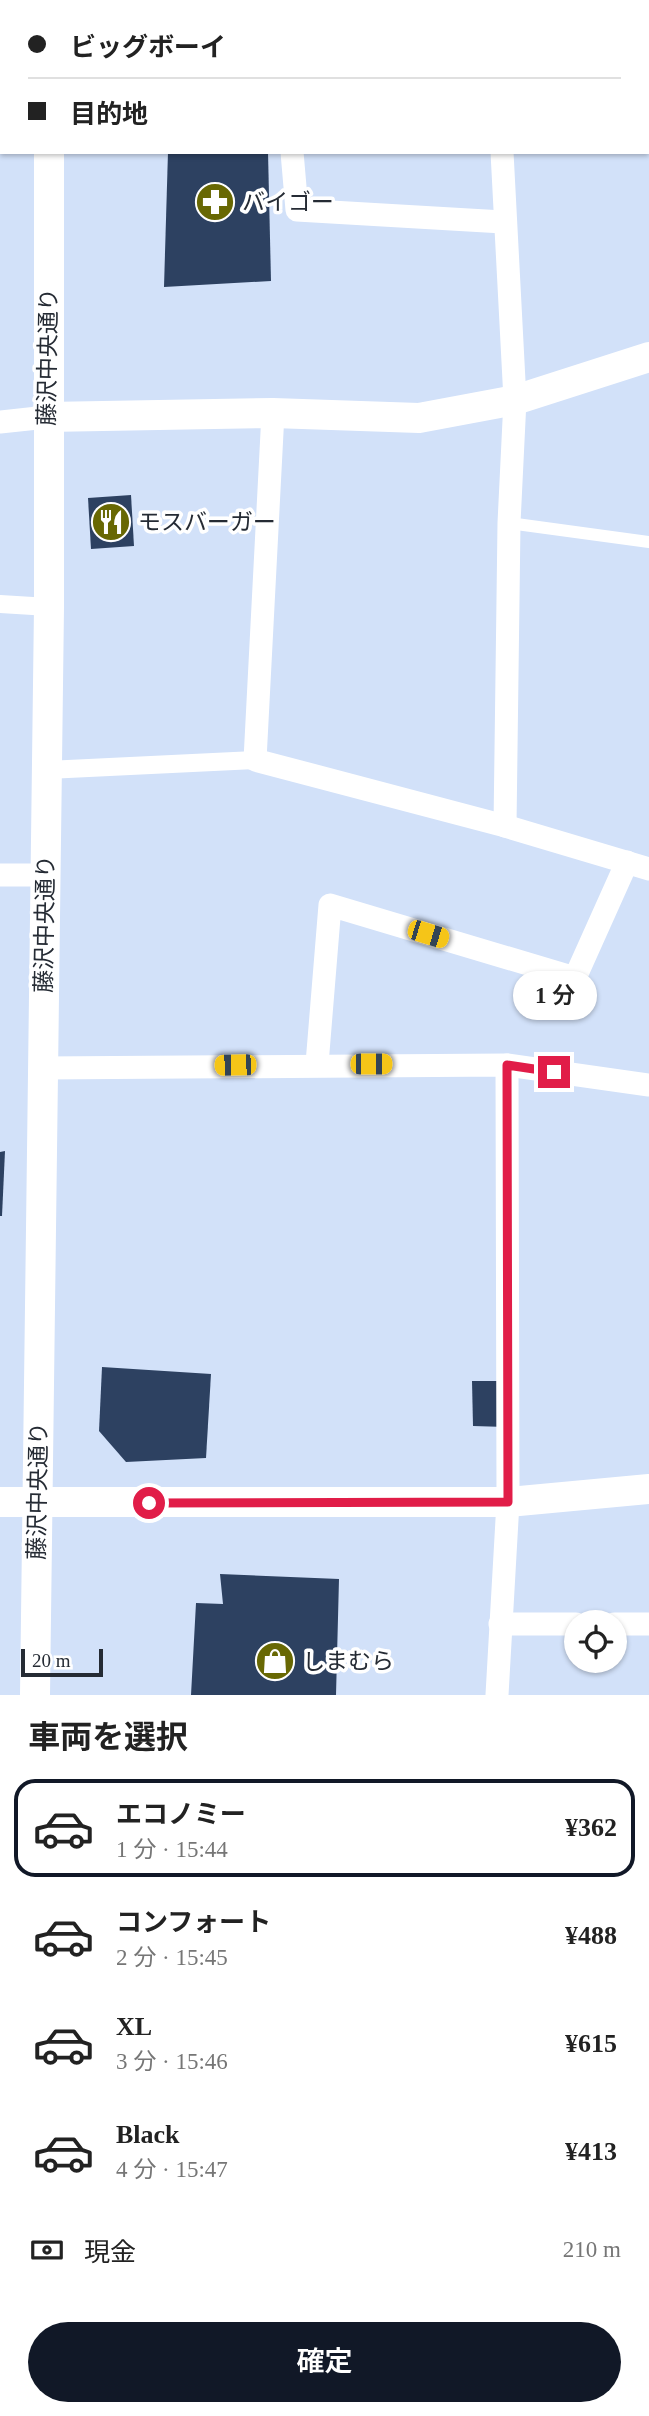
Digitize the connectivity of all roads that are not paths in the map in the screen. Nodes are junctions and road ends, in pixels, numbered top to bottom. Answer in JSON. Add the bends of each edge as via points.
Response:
{"nodes":[{"id":1,"x":49,"y":154,"type":"edge"},
{"id":2,"x":292,"y":154,"type":"edge"},
{"id":3,"x":502,"y":154,"type":"edge"},
{"id":4,"x":503,"y":222,"type":"junction"},
{"id":5,"x":649,"y":358,"type":"edge"},
{"id":6,"x":515,"y":400,"type":"junction"},
{"id":7,"x":273,"y":413,"type":"junction"},
{"id":8,"x":47,"y":417,"type":"junction"},
{"id":9,"x":0,"y":422,"type":"edge"},
{"id":10,"x":509,"y":523,"type":"junction"},
{"id":11,"x":649,"y":542,"type":"edge"},
{"id":12,"x":0,"y":604,"type":"edge"},
{"id":13,"x":49,"y":607,"type":"junction"},
{"id":14,"x":255,"y":760,"type":"junction"},
{"id":15,"x":47,"y":770,"type":"junction"},
{"id":16,"x":505,"y":826,"type":"junction"},
{"id":17,"x":626,"y":862,"type":"junction"},
{"id":18,"x":649,"y":869,"type":"edge"},
{"id":19,"x":0,"y":875,"type":"edge"},
{"id":20,"x":45,"y":875,"type":"junction"},
{"id":21,"x":317,"y":1064,"type":"junction"},
{"id":22,"x":507,"y":1065,"type":"junction"},
{"id":23,"x":43,"y":1068,"type":"junction"},
{"id":24,"x":649,"y":1086,"type":"edge"},
{"id":25,"x":649,"y":1489,"type":"edge"},
{"id":26,"x":0,"y":1502,"type":"edge"},
{"id":27,"x":508,"y":1502,"type":"junction"},
{"id":28,"x":38,"y":1503,"type":"junction"},
{"id":29,"x":500,"y":1624,"type":"junction"},
{"id":30,"x":564,"y":1624,"type":"edge"},
{"id":31,"x":627,"y":1624,"type":"edge"},
{"id":32,"x":649,"y":1624,"type":"edge"},
{"id":33,"x":34,"y":1695,"type":"edge"},
{"id":34,"x":498,"y":1695,"type":"edge"}],
"edges":[{"from":1,"to":8,"type":"street","name":"藤沢中央通り"},
{"from":2,"to":4,"type":"street","via":[[297,210]]},
{"from":3,"to":4,"type":"street"},
{"from":4,"to":6,"type":"street"},
{"from":5,"to":6,"type":"street"},
{"from":6,"to":7,"type":"street","via":[[419,418]]},
{"from":6,"to":10,"type":"street"},
{"from":7,"to":8,"type":"street"},
{"from":7,"to":14,"type":"street"},
{"from":8,"to":9,"type":"street"},
{"from":8,"to":13,"type":"street","name":"藤沢中央通り"},
{"from":10,"to":11,"type":"lane"},
{"from":10,"to":16,"type":"street"},
{"from":12,"to":13,"type":"street"},
{"from":13,"to":15,"type":"street","name":"藤沢中央通り"},
{"from":14,"to":15,"type":"street"},
{"from":14,"to":16,"type":"street"},
{"from":15,"to":20,"type":"street","name":"藤沢中央通り"},
{"from":16,"to":17,"type":"street"},
{"from":17,"to":18,"type":"street"},
{"from":17,"to":21,"type":"street","via":[[575,978],[330,905]]},
{"from":19,"to":20,"type":"street"},
{"from":20,"to":23,"type":"street","name":"藤沢中央通り"},
{"from":21,"to":22,"type":"street"},
{"from":21,"to":23,"type":"street"},
{"from":22,"to":24,"type":"street"},
{"from":22,"to":27,"type":"street"},
{"from":23,"to":28,"type":"street","name":"藤沢中央通り"},
{"from":25,"to":27,"type":"street"},
{"from":26,"to":28,"type":"street"},
{"from":27,"to":28,"type":"street"},
{"from":27,"to":29,"type":"street"},
{"from":28,"to":33,"type":"street","name":"藤沢中央通り"},
{"from":29,"to":30,"type":"street"},
{"from":29,"to":34,"type":"street"},
{"from":31,"to":32,"type":"street"}]}
